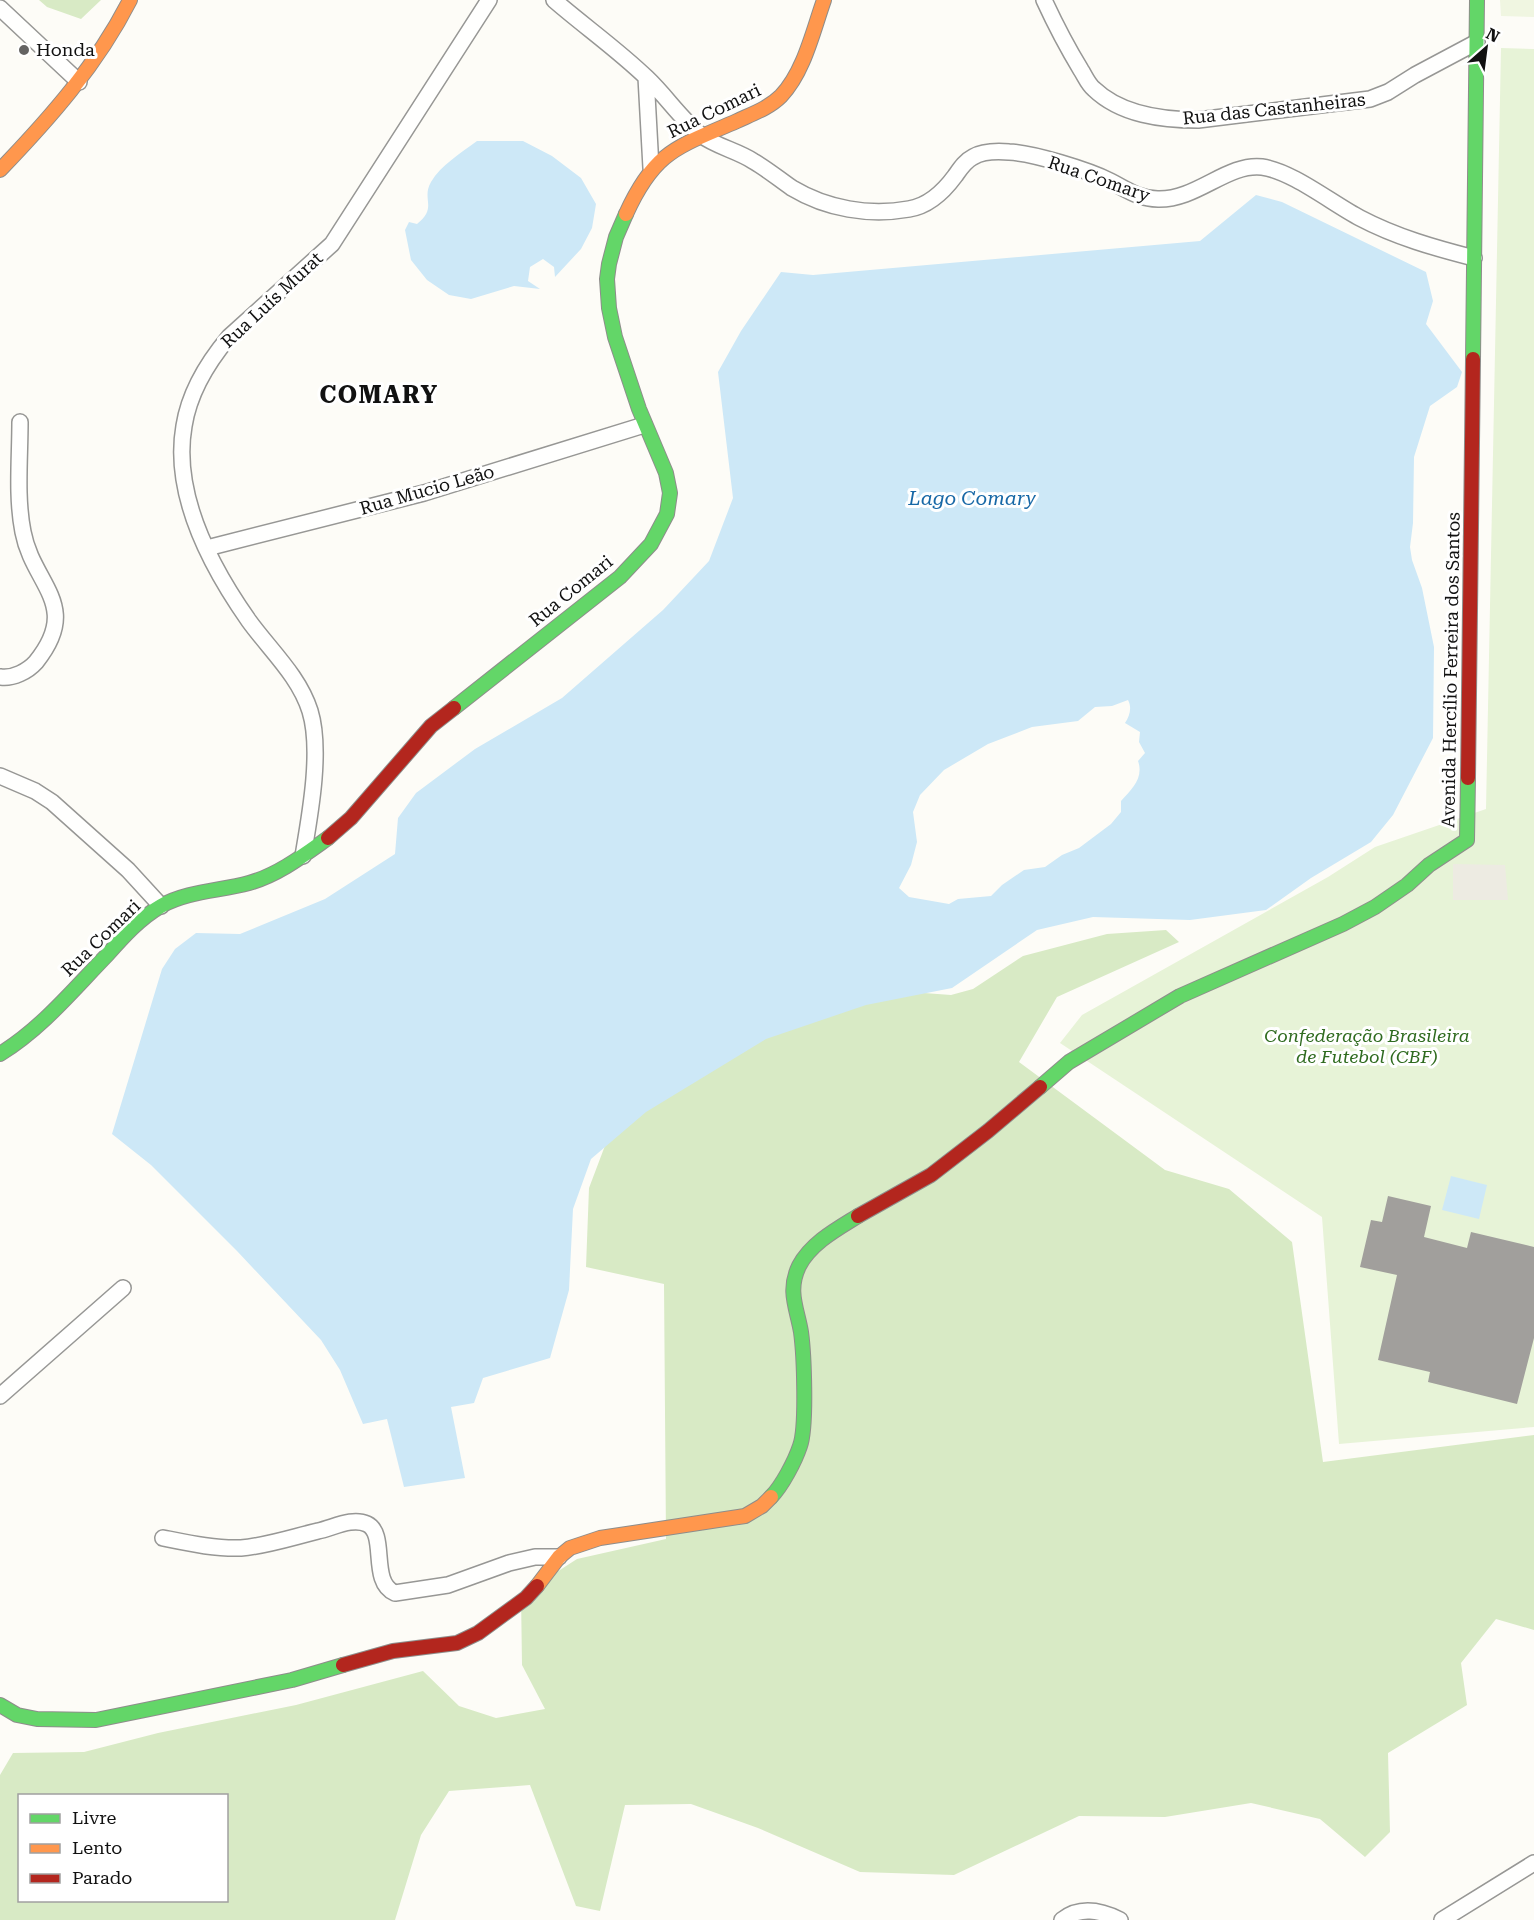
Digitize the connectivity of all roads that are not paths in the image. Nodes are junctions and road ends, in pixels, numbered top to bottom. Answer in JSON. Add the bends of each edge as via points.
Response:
{"nodes":[{"id":1,"x":130,"y":0,"type":"edge"},
{"id":2,"x":489,"y":0,"type":"edge"},
{"id":3,"x":554,"y":0,"type":"edge"},
{"id":4,"x":824,"y":0,"type":"edge"},
{"id":5,"x":1044,"y":0,"type":"edge"},
{"id":6,"x":1477,"y":0,"type":"edge"},
{"id":7,"x":0,"y":8,"type":"edge"},
{"id":8,"x":1477,"y":42,"type":"junction"},
{"id":9,"x":646,"y":77,"type":"junction"},
{"id":10,"x":79,"y":82,"type":"junction"},
{"id":11,"x":703,"y":136,"type":"junction"},
{"id":12,"x":651,"y":168,"type":"junction"},
{"id":13,"x":0,"y":170,"type":"edge"},
{"id":14,"x":1474,"y":258,"type":"junction"},
{"id":15,"x":20,"y":422,"type":"dead end"},
{"id":16,"x":644,"y":425,"type":"junction"},
{"id":17,"x":207,"y":548,"type":"junction"},
{"id":18,"x":0,"y":677,"type":"edge"},
{"id":19,"x":0,"y":776,"type":"edge"},
{"id":20,"x":303,"y":856,"type":"junction"},
{"id":21,"x":161,"y":906,"type":"junction"},
{"id":22,"x":0,"y":1054,"type":"edge"},
{"id":23,"x":123,"y":1288,"type":"dead end"},
{"id":24,"x":0,"y":1396,"type":"edge"},
{"id":25,"x":163,"y":1538,"type":"dead end"},
{"id":26,"x":559,"y":1557,"type":"junction"},
{"id":27,"x":0,"y":1705,"type":"edge"},
{"id":28,"x":1534,"y":1863,"type":"edge"},
{"id":29,"x":1062,"y":1920,"type":"edge"},
{"id":30,"x":1120,"y":1920,"type":"edge"},
{"id":31,"x":1442,"y":1920,"type":"edge"}],
"edges":[{"from":1,"to":10,"type":"street"},
{"from":2,"to":17,"type":"street","name":"Rua Luís Murat","via":[[337,238],[229,338],[208,366],[187,411],[182,448],[188,498]]},
{"from":3,"to":9,"type":"street"},
{"from":4,"to":11,"type":"street","name":"Rua Comari","via":[[785,91],[763,108]]},
{"from":5,"to":8,"type":"street","name":"Rua das Castanheiras","via":[[1062,40],[1092,88],[1110,102],[1128,109],[1180,120],[1370,99]]},
{"from":6,"to":8,"type":"street","name":"Avenida Hercílio Ferreira dos Santos"},
{"from":7,"to":10,"type":"street"},
{"from":8,"to":14,"type":"street","name":"Avenida Hercílio Ferreira dos Santos"},
{"from":9,"to":11,"type":"street"},
{"from":9,"to":12,"type":"street"},
{"from":10,"to":13,"type":"street"},
{"from":11,"to":12,"type":"street","name":"Rua Comari","via":[[663,156]]},
{"from":11,"to":14,"type":"street","name":"Rua Comary","via":[[753,160],[808,197],[845,209],[871,211],[911,209],[928,202],[970,158],[981,153],[1010,152],[1045,160],[1110,181],[1132,194],[1160,199],[1178,198],[1249,166],[1267,168],[1289,176],[1392,233]]},
{"from":12,"to":16,"type":"street","name":"Rua Comari","via":[[625,218],[609,261],[607,279],[615,338]]},
{"from":14,"to":26,"type":"street","name":"Avenida Hercílio Ferreira dos Santos","via":[[1467,840],[1367,911],[1180,996],[1069,1062],[931,1175],[834,1230],[800,1264],[793,1282],[801,1332],[804,1406],[801,1445],[778,1490],[745,1516],[600,1538],[570,1548]]},
{"from":15,"to":18,"type":"street","via":[[20,513],[24,535],[50,591],[56,621],[44,652],[33,666],[7,678]]},
{"from":16,"to":17,"type":"street","name":"Rua Mucio Leão","via":[[424,493]]},
{"from":16,"to":20,"type":"street","name":"Rua Comari","via":[[670,488],[667,513],[655,540],[620,577],[431,726],[351,818]]},
{"from":17,"to":20,"type":"street","name":"Rua Luís Murat","via":[[235,600],[302,690],[311,713],[315,766]]},
{"from":19,"to":21,"type":"street","via":[[52,802],[128,870]]},
{"from":20,"to":21,"type":"street","name":"Rua Comari","via":[[249,883],[195,893]]},
{"from":21,"to":22,"type":"street","name":"Rua Comari","via":[[133,927],[47,1018]]},
{"from":23,"to":24,"type":"street"},
{"from":25,"to":26,"type":"street","via":[[239,1548],[360,1522],[370,1525],[375,1533],[382,1579],[395,1593],[448,1585],[534,1557]]},
{"from":26,"to":27,"type":"street","name":"Avenida Hercílio Ferreira dos Santos","via":[[526,1598],[478,1633],[457,1643],[393,1651],[292,1680],[96,1720],[37,1719],[17,1715]]},
{"from":28,"to":31,"type":"street"},
{"from":29,"to":30,"type":"street","via":[[1083,1910]]}]}
